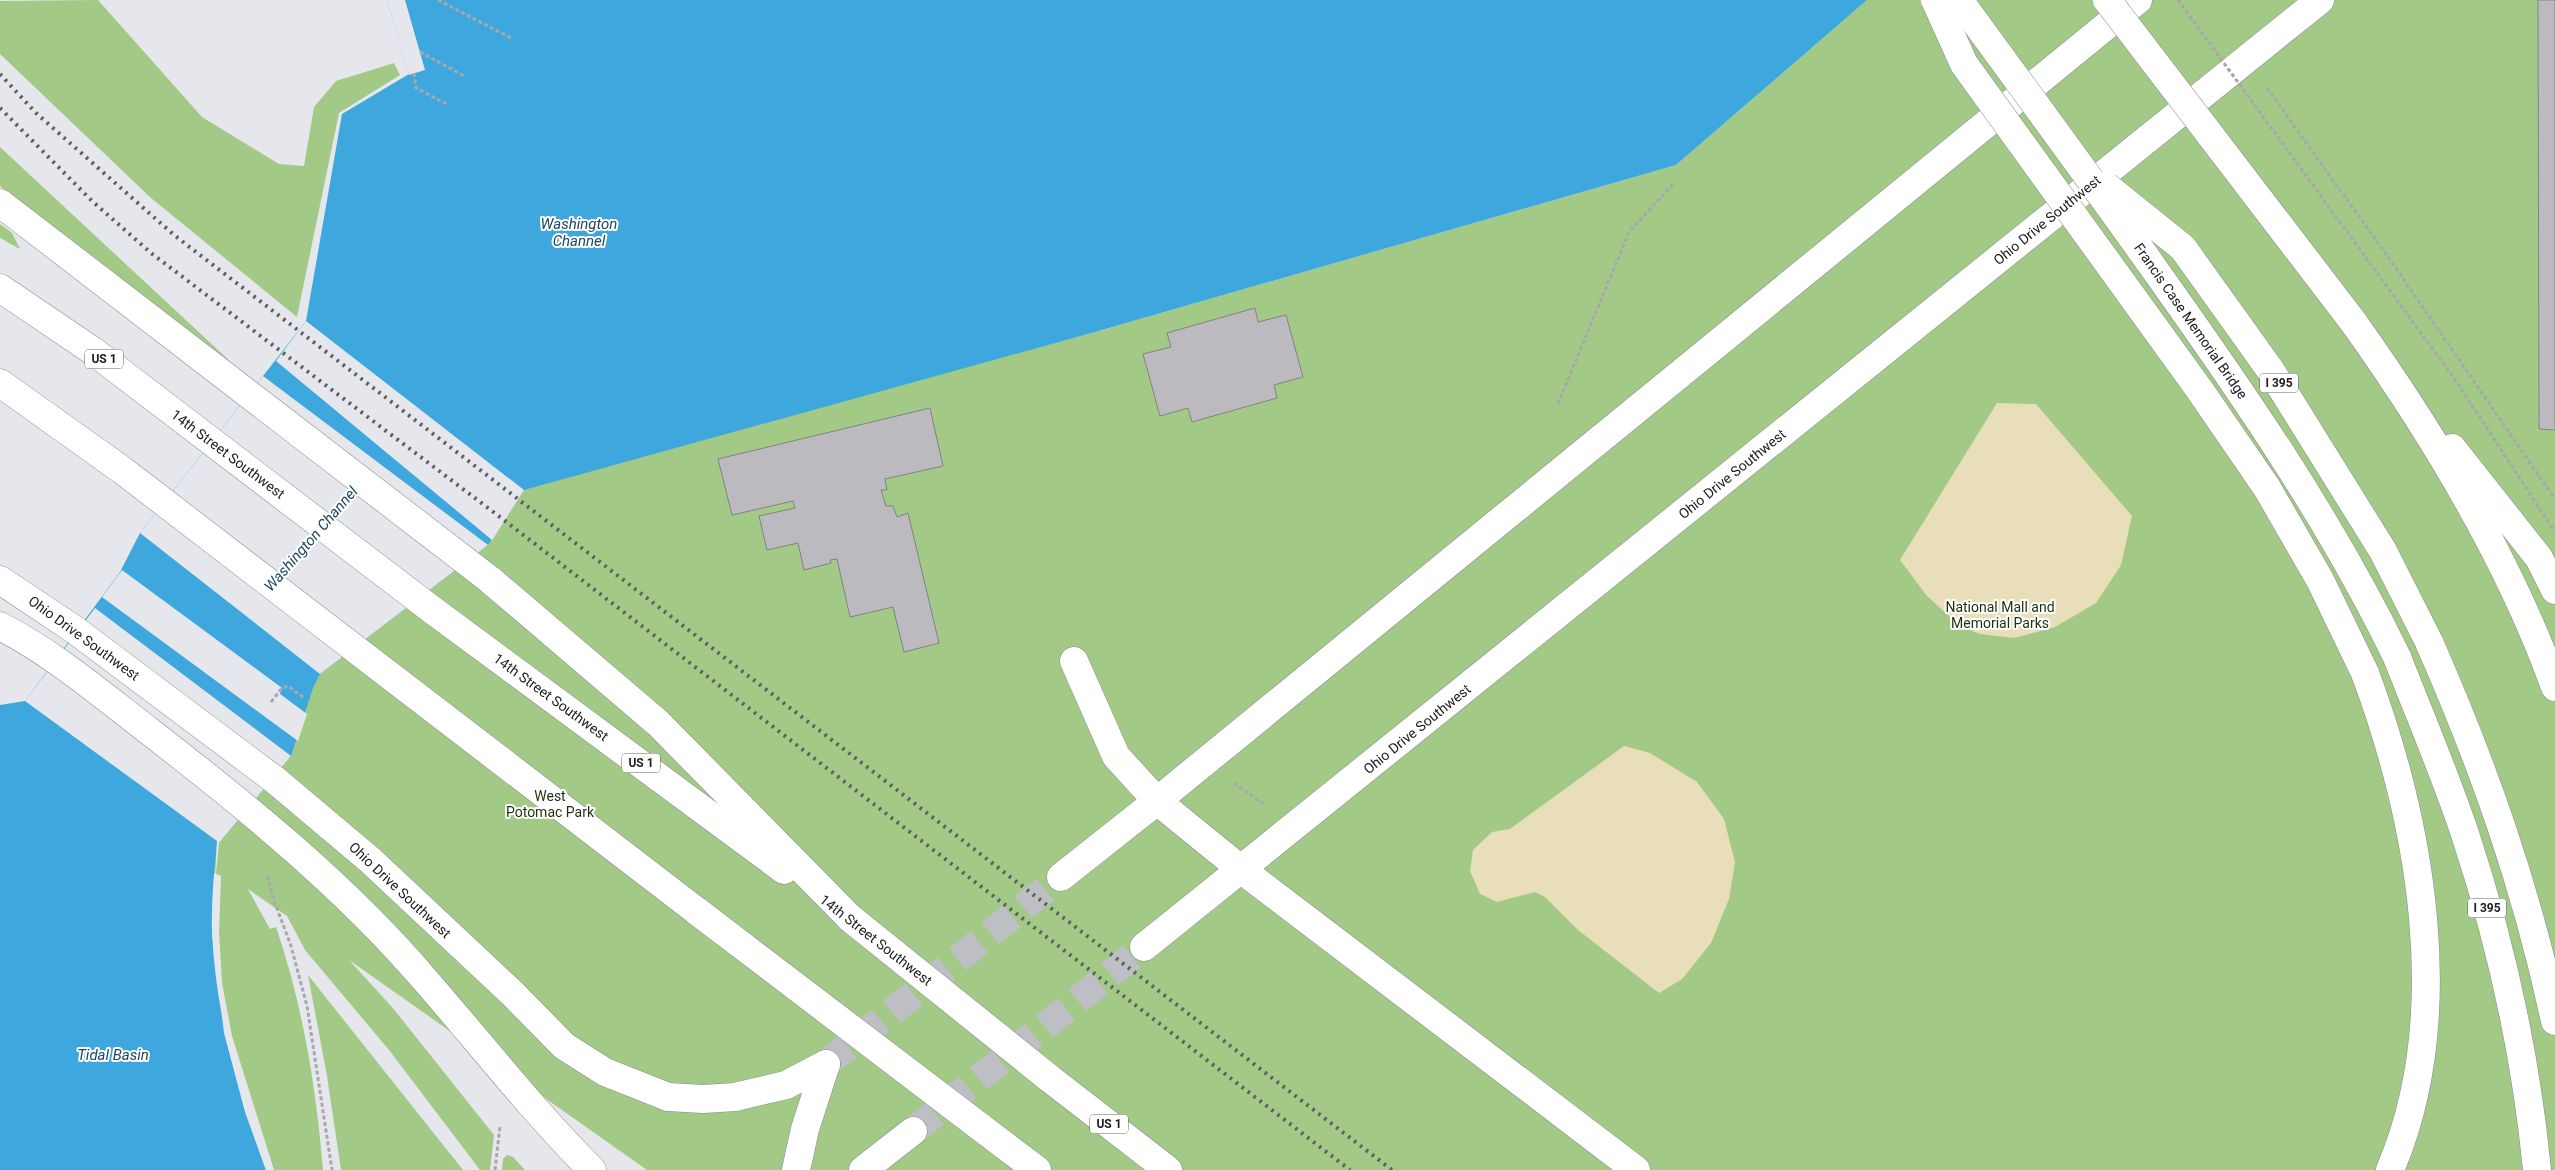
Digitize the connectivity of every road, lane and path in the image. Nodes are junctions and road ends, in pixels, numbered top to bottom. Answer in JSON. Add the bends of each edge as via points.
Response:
{"nodes":[{"id":1,"x":438,"y":0,"type":"edge"},
{"id":2,"x":1935,"y":0,"type":"edge"},
{"id":3,"x":1959,"y":0,"type":"edge"},
{"id":4,"x":2107,"y":0,"type":"edge"},
{"id":5,"x":2138,"y":0,"type":"edge"},
{"id":6,"x":2178,"y":0,"type":"edge"},
{"id":7,"x":2320,"y":0,"type":"edge"},
{"id":8,"x":514,"y":39,"type":"dead end"},
{"id":9,"x":420,"y":52,"type":"dead end"},
{"id":10,"x":414,"y":73,"type":"dead end"},
{"id":11,"x":466,"y":77,"type":"dead end"},
{"id":12,"x":2262,"y":81,"type":"dead end"},
{"id":13,"x":447,"y":104,"type":"dead end"},
{"id":14,"x":2080,"y":165,"type":"junction"},
{"id":15,"x":1674,"y":183,"type":"dead end"},
{"id":16,"x":0,"y":203,"type":"edge"},
{"id":17,"x":0,"y":288,"type":"edge"},
{"id":18,"x":2354,"y":323,"type":"junction"},
{"id":19,"x":0,"y":383,"type":"edge"},
{"id":20,"x":1558,"y":404,"type":"dead end"},
{"id":21,"x":2555,"y":499,"type":"edge"},
{"id":22,"x":2555,"y":532,"type":"edge"},
{"id":23,"x":0,"y":580,"type":"edge"},
{"id":24,"x":2555,"y":590,"type":"edge"},
{"id":25,"x":0,"y":626,"type":"edge"},
{"id":26,"x":1074,"y":661,"type":"dead end"},
{"id":27,"x":2555,"y":687,"type":"edge"},
{"id":28,"x":304,"y":698,"type":"dead end"},
{"id":29,"x":271,"y":702,"type":"dead end"},
{"id":30,"x":1229,"y":780,"type":"dead end"},
{"id":31,"x":1157,"y":801,"type":"junction"},
{"id":32,"x":1267,"y":806,"type":"dead end"},
{"id":33,"x":1242,"y":870,"type":"junction"},
{"id":34,"x":267,"y":875,"type":"dead end"},
{"id":35,"x":1061,"y":877,"type":"tunnel mouth"},
{"id":36,"x":850,"y":918,"type":"junction"},
{"id":37,"x":1144,"y":948,"type":"tunnel mouth"},
{"id":38,"x":2555,"y":1021,"type":"edge"},
{"id":39,"x":500,"y":1126,"type":"dead end"},
{"id":40,"x":913,"y":1131,"type":"tunnel mouth"},
{"id":41,"x":594,"y":1168,"type":"edge"},
{"id":42,"x":332,"y":1170,"type":"edge"},
{"id":43,"x":495,"y":1170,"type":"edge"},
{"id":44,"x":796,"y":1170,"type":"edge"},
{"id":45,"x":863,"y":1170,"type":"edge"},
{"id":46,"x":1037,"y":1170,"type":"edge"},
{"id":47,"x":1168,"y":1170,"type":"edge"},
{"id":48,"x":1636,"y":1170,"type":"edge"},
{"id":49,"x":2390,"y":1170,"type":"edge"},
{"id":50,"x":2537,"y":1170,"type":"edge"}],
"edges":[{"from":1,"to":8,"type":"path"},
{"from":2,"to":49,"type":"main road","bridge":true,"via":[[1964,64],[2199,389],[2266,488],[2320,580],[2365,673],[2385,728],[2409,819],[2425,958],[2426,1003],[2418,1076]]},
{"from":3,"to":14,"type":"main road","name":"Francis Case Memorial Bridge","number":"I 395","bridge":true},
{"from":4,"to":18,"type":"main road","bridge":true},
{"from":5,"to":31,"type":"main road"},
{"from":6,"to":22,"type":"path","bridge":true,"via":[[2456,381]]},
{"from":7,"to":33,"type":"main road","name":"Ohio Drive Southwest"},
{"from":9,"to":11,"type":"path"},
{"from":10,"to":13,"type":"path","via":[[416,88]]},
{"from":12,"to":21,"type":"path"},
{"from":14,"to":38,"type":"main road","number":"I 395","bridge":true,"via":[[2183,248],[2271,371],[2383,551],[2463,719],[2506,837],[2538,946]]},
{"from":14,"to":50,"type":"main road","name":"Francis Case Memorial Bridge","number":"I 395","bridge":true,"via":[[2217,356],[2303,486],[2397,657],[2464,833],[2487,907],[2519,1043]]},
{"from":15,"to":20,"type":"path","via":[[1629,232]]},
{"from":16,"to":36,"type":"main road","via":[[490,579],[658,723]]},
{"from":17,"to":36,"type":"main road","name":"14th Street Southwest","number":"US 1","via":[[94,351],[430,609]]},
{"from":18,"to":24,"type":"main road","via":[[2539,558]]},
{"from":18,"to":27,"type":"main road","via":[[2408,401],[2480,524],[2539,644]]},
{"from":19,"to":46,"type":"main road","bridge":true,"via":[[122,470]]},
{"from":23,"to":44,"type":"main road","name":"Ohio Drive Southwest","via":[[75,630],[275,780],[370,860],[564,1046],[605,1072],[668,1097],[703,1100],[735,1097],[786,1085],[826,1064],[804,1128]]},
{"from":25,"to":41,"type":"main road","via":[[54,658],[251,810],[375,925],[426,980],[523,1097]]},
{"from":26,"to":31,"type":"main road","via":[[1116,756]]},
{"from":28,"to":29,"type":"path","via":[[288,686],[282,688]]},
{"from":30,"to":32,"type":"path"},
{"from":31,"to":33,"type":"main road"},
{"from":31,"to":35,"type":"main road"},
{"from":33,"to":37,"type":"main road","name":"Ohio Drive Southwest"},
{"from":33,"to":48,"type":"main road"},
{"from":34,"to":42,"type":"path","via":[[307,1006]]},
{"from":36,"to":47,"type":"main road","name":"14th Street Southwest","number":"US 1","bridge":true},
{"from":39,"to":43,"type":"path"},
{"from":40,"to":45,"type":"main road"}]}
